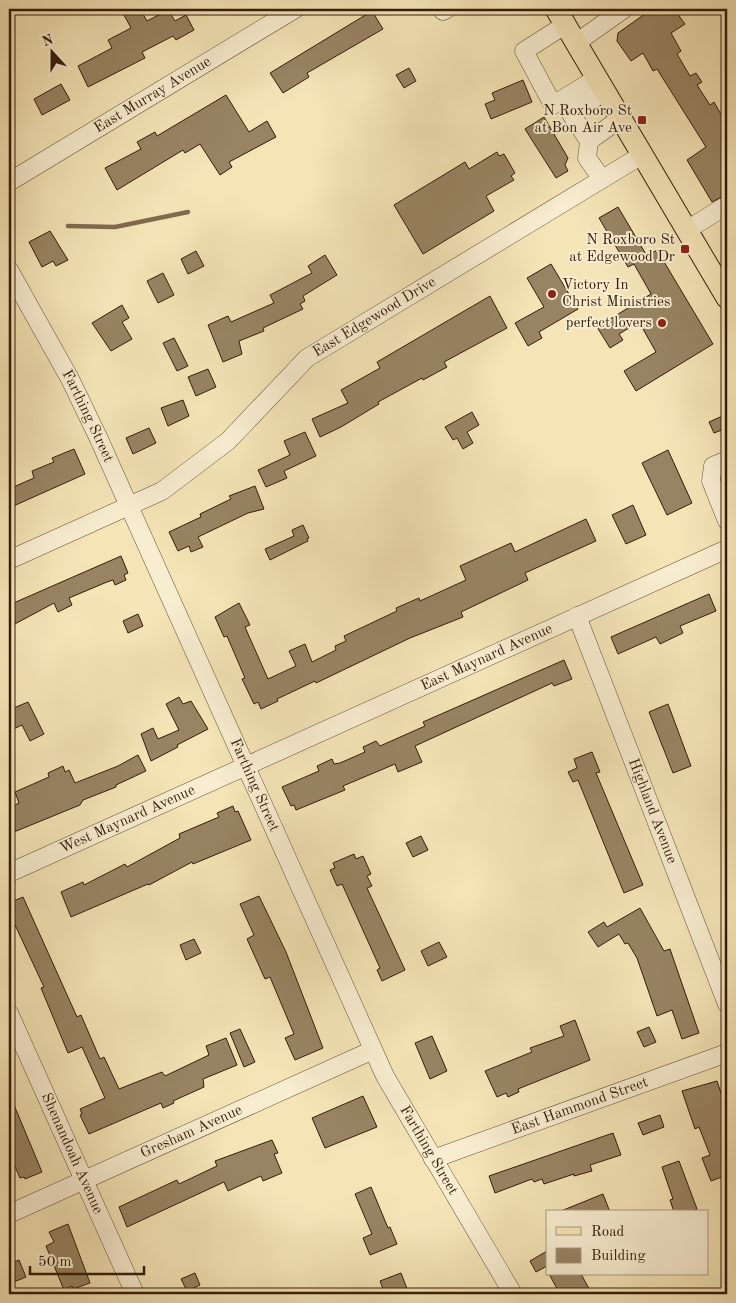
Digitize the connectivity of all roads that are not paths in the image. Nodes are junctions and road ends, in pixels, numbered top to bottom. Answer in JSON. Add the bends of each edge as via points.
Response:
{"nodes":[{"id":1,"x":295,"y":9,"type":"edge"},
{"id":2,"x":441,"y":9,"type":"edge"},
{"id":3,"x":447,"y":9,"type":"edge"},
{"id":4,"x":624,"y":9,"type":"edge"},
{"id":5,"x":560,"y":17,"type":"edge"},
{"id":6,"x":576,"y":43,"type":"junction"},
{"id":7,"x":601,"y":84,"type":"junction"},
{"id":8,"x":621,"y":118,"type":"junction"},
{"id":9,"x":589,"y":141,"type":"junction"},
{"id":10,"x":642,"y":155,"type":"junction"},
{"id":11,"x":602,"y":180,"type":"junction"},
{"id":12,"x":9,"y":182,"type":"edge"},
{"id":13,"x":727,"y":205,"type":"edge"},
{"id":14,"x":687,"y":230,"type":"junction"},
{"id":15,"x":9,"y":270,"type":"edge"},
{"id":16,"x":727,"y":297,"type":"edge"},
{"id":17,"x":727,"y":460,"type":"edge"},
{"id":18,"x":128,"y":506,"type":"junction"},
{"id":19,"x":727,"y":521,"type":"edge"},
{"id":20,"x":727,"y":549,"type":"edge"},
{"id":21,"x":9,"y":560,"type":"edge"},
{"id":22,"x":577,"y":616,"type":"junction"},
{"id":23,"x":245,"y":765,"type":"junction"},
{"id":24,"x":9,"y":873,"type":"edge"},
{"id":25,"x":727,"y":1004,"type":"edge"},
{"id":26,"x":9,"y":1013,"type":"edge"},
{"id":27,"x":373,"y":1050,"type":"junction"},
{"id":28,"x":727,"y":1054,"type":"edge"},
{"id":29,"x":433,"y":1159,"type":"junction"},
{"id":30,"x":84,"y":1180,"type":"junction"},
{"id":31,"x":9,"y":1214,"type":"edge"},
{"id":32,"x":135,"y":1294,"type":"edge"},
{"id":33,"x":514,"y":1294,"type":"edge"}],
"edges":[{"from":1,"to":12,"type":"street","name":"East Murray Avenue"},
{"from":2,"to":3,"type":"street"},
{"from":4,"to":6,"type":"street"},
{"from":5,"to":6,"type":"main road"},
{"from":5,"to":7,"type":"street","via":[[524,51],[553,105]]},
{"from":6,"to":7,"type":"main road"},
{"from":7,"to":8,"type":"main road"},
{"from":7,"to":9,"type":"street","via":[[571,114]]},
{"from":8,"to":9,"type":"street"},
{"from":8,"to":10,"type":"main road"},
{"from":9,"to":11,"type":"street","via":[[587,158]]},
{"from":10,"to":11,"type":"street","name":"East Edgewood Drive"},
{"from":10,"to":14,"type":"main road"},
{"from":11,"to":18,"type":"street","name":"East Edgewood Drive","via":[[307,358],[228,441],[162,491]]},
{"from":13,"to":14,"type":"street"},
{"from":14,"to":16,"type":"main road"},
{"from":15,"to":18,"type":"street","name":"Farthing Street","via":[[70,379]]},
{"from":17,"to":19,"type":"street","via":[[714,466],[711,481]]},
{"from":18,"to":21,"type":"street","name":"East Edgewood Drive"},
{"from":18,"to":23,"type":"street","name":"Farthing Street"},
{"from":20,"to":22,"type":"street","name":"East Maynard Avenue"},
{"from":22,"to":23,"type":"street","name":"East Maynard Avenue"},
{"from":22,"to":25,"type":"street","name":"Highland Avenue"},
{"from":23,"to":24,"type":"street","name":"West Maynard Avenue"},
{"from":23,"to":27,"type":"street","name":"Farthing Street"},
{"from":26,"to":30,"type":"street","name":"Shenandoah Avenue"},
{"from":27,"to":29,"type":"street","name":"Farthing Street","via":[[384,1076]]},
{"from":27,"to":30,"type":"street","name":"Gresham Avenue"},
{"from":28,"to":29,"type":"street","name":"East Hammond Street"},
{"from":29,"to":33,"type":"street","name":"Farthing Street"},
{"from":30,"to":31,"type":"street","name":"Gresham Avenue"},
{"from":30,"to":32,"type":"street","name":"Shenandoah Avenue"}]}
